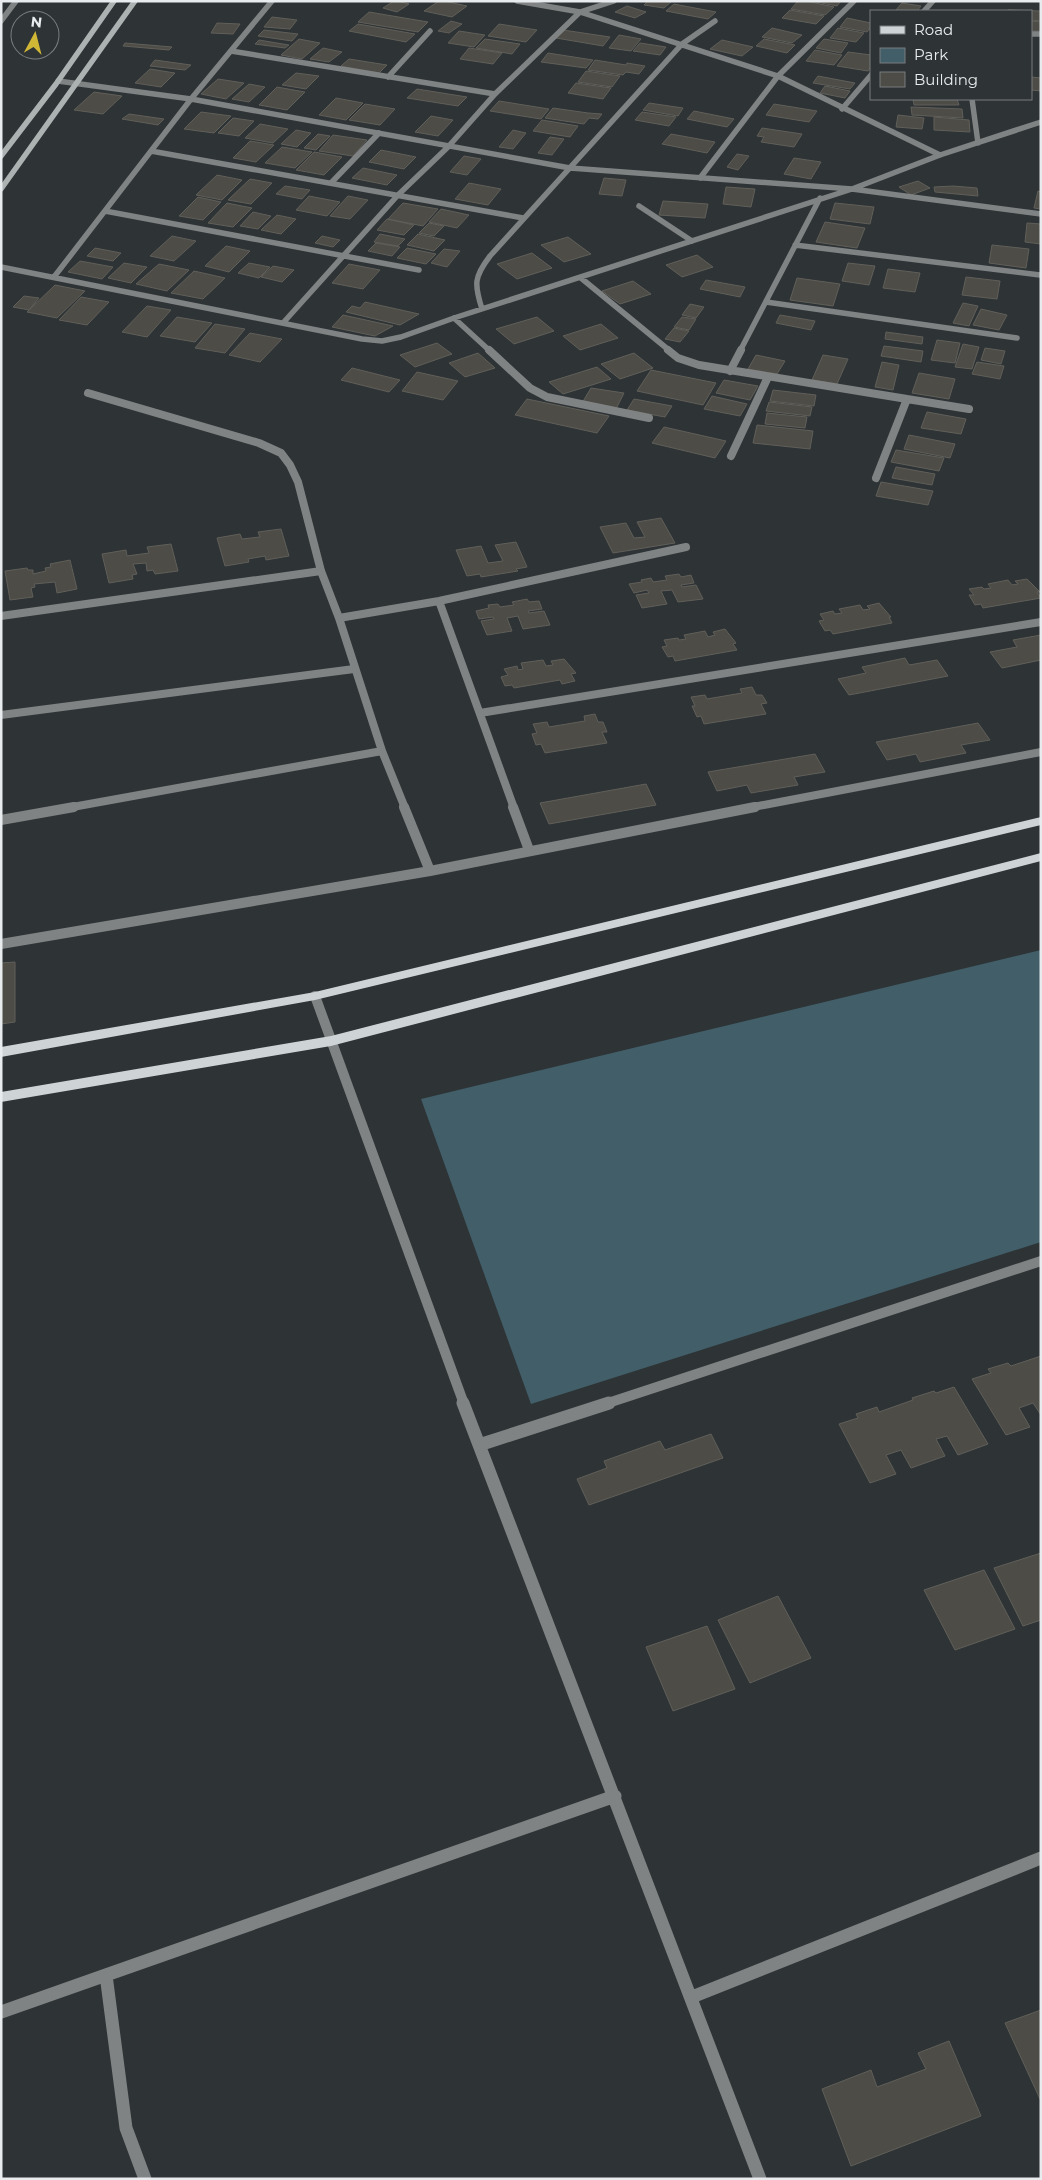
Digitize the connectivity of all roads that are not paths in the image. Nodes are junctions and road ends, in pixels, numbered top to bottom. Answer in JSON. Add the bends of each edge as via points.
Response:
{"nodes":[{"id":1,"x":16,"y":1,"type":"edge"},
{"id":2,"x":114,"y":1,"type":"edge"},
{"id":3,"x":135,"y":1,"type":"edge"},
{"id":4,"x":272,"y":1,"type":"edge"},
{"id":5,"x":517,"y":1,"type":"edge"},
{"id":6,"x":614,"y":1,"type":"edge"},
{"id":7,"x":854,"y":1,"type":"edge"},
{"id":8,"x":580,"y":12,"type":"junction"},
{"id":9,"x":1,"y":21,"type":"edge"},
{"id":10,"x":714,"y":22,"type":"dead end"},
{"id":11,"x":430,"y":31,"type":"dead end"},
{"id":12,"x":682,"y":44,"type":"junction"},
{"id":13,"x":231,"y":51,"type":"junction"},
{"id":14,"x":778,"y":76,"type":"junction"},
{"id":15,"x":870,"y":76,"type":"edge"},
{"id":16,"x":388,"y":77,"type":"junction"},
{"id":17,"x":58,"y":81,"type":"junction"},
{"id":18,"x":76,"y":83,"type":"junction"},
{"id":19,"x":495,"y":94,"type":"junction"},
{"id":20,"x":191,"y":99,"type":"junction"},
{"id":21,"x":972,"y":100,"type":"edge"},
{"id":22,"x":842,"y":109,"type":"junction"},
{"id":23,"x":1041,"y":122,"type":"edge"},
{"id":24,"x":379,"y":133,"type":"junction"},
{"id":25,"x":978,"y":143,"type":"junction"},
{"id":26,"x":448,"y":147,"type":"junction"},
{"id":27,"x":151,"y":151,"type":"junction"},
{"id":28,"x":940,"y":155,"type":"junction"},
{"id":29,"x":1,"y":156,"type":"edge"},
{"id":30,"x":570,"y":168,"type":"junction"},
{"id":31,"x":700,"y":178,"type":"junction"},
{"id":32,"x":330,"y":183,"type":"junction"},
{"id":33,"x":1,"y":189,"type":"edge"},
{"id":34,"x":852,"y":189,"type":"junction"},
{"id":35,"x":398,"y":196,"type":"junction"},
{"id":36,"x":820,"y":198,"type":"junction"},
{"id":37,"x":639,"y":206,"type":"dead end"},
{"id":38,"x":105,"y":211,"type":"junction"},
{"id":39,"x":1041,"y":214,"type":"edge"},
{"id":40,"x":523,"y":218,"type":"junction"},
{"id":41,"x":692,"y":241,"type":"junction"},
{"id":42,"x":795,"y":245,"type":"junction"},
{"id":43,"x":344,"y":256,"type":"junction"},
{"id":44,"x":1,"y":267,"type":"edge"},
{"id":45,"x":419,"y":270,"type":"dead end"},
{"id":46,"x":1040,"y":276,"type":"edge"},
{"id":47,"x":54,"y":277,"type":"junction"},
{"id":48,"x":581,"y":278,"type":"junction"},
{"id":49,"x":766,"y":302,"type":"junction"},
{"id":50,"x":482,"y":309,"type":"junction"},
{"id":51,"x":454,"y":318,"type":"junction"},
{"id":52,"x":283,"y":324,"type":"junction"},
{"id":53,"x":1017,"y":338,"type":"dead end"},
{"id":54,"x":730,"y":371,"type":"junction"},
{"id":55,"x":768,"y":377,"type":"junction"},
{"id":56,"x":88,"y":394,"type":"dead end"},
{"id":57,"x":907,"y":399,"type":"junction"},
{"id":58,"x":968,"y":409,"type":"dead end"},
{"id":59,"x":650,"y":418,"type":"dead end"},
{"id":60,"x":731,"y":456,"type":"dead end"},
{"id":61,"x":876,"y":478,"type":"dead end"},
{"id":62,"x":686,"y":547,"type":"dead end"},
{"id":63,"x":321,"y":570,"type":"junction"},
{"id":64,"x":439,"y":601,"type":"junction"},
{"id":65,"x":1,"y":616,"type":"edge"},
{"id":66,"x":339,"y":618,"type":"junction"},
{"id":67,"x":1041,"y":622,"type":"edge"},
{"id":68,"x":354,"y":669,"type":"junction"},
{"id":69,"x":480,"y":713,"type":"junction"},
{"id":70,"x":1,"y":715,"type":"edge"},
{"id":71,"x":382,"y":751,"type":"junction"},
{"id":72,"x":1041,"y":752,"type":"edge"},
{"id":73,"x":1,"y":820,"type":"edge"},
{"id":74,"x":1041,"y":821,"type":"edge"},
{"id":75,"x":530,"y":850,"type":"junction"},
{"id":76,"x":1041,"y":857,"type":"edge"},
{"id":77,"x":430,"y":870,"type":"junction"},
{"id":78,"x":1,"y":944,"type":"edge"},
{"id":79,"x":315,"y":996,"type":"junction"},
{"id":80,"x":332,"y":1041,"type":"junction"},
{"id":81,"x":1,"y":1052,"type":"edge"},
{"id":82,"x":1,"y":1097,"type":"edge"},
{"id":83,"x":1041,"y":1261,"type":"edge"},
{"id":84,"x":479,"y":1445,"type":"junction"},
{"id":85,"x":615,"y":1796,"type":"junction"},
{"id":86,"x":1041,"y":1858,"type":"edge"},
{"id":87,"x":106,"y":1975,"type":"junction"},
{"id":88,"x":692,"y":1997,"type":"junction"},
{"id":89,"x":1,"y":2012,"type":"edge"},
{"id":90,"x":145,"y":2179,"type":"edge"},
{"id":91,"x":760,"y":2179,"type":"edge"}],
"edges":[{"from":1,"to":9,"type":"street"},
{"from":2,"to":17,"type":"main road"},
{"from":3,"to":18,"type":"main road"},
{"from":4,"to":13,"type":"street"},
{"from":5,"to":8,"type":"street"},
{"from":6,"to":8,"type":"street"},
{"from":7,"to":14,"type":"street"},
{"from":8,"to":12,"type":"street"},
{"from":8,"to":19,"type":"street"},
{"from":10,"to":12,"type":"street"},
{"from":11,"to":16,"type":"street"},
{"from":12,"to":14,"type":"street"},
{"from":12,"to":30,"type":"street"},
{"from":13,"to":16,"type":"street"},
{"from":13,"to":20,"type":"street"},
{"from":14,"to":22,"type":"street"},
{"from":14,"to":31,"type":"street"},
{"from":15,"to":22,"type":"street"},
{"from":16,"to":19,"type":"street"},
{"from":17,"to":18,"type":"street"},
{"from":17,"to":29,"type":"main road"},
{"from":18,"to":20,"type":"street"},
{"from":18,"to":33,"type":"main road"},
{"from":19,"to":26,"type":"street"},
{"from":20,"to":24,"type":"street"},
{"from":20,"to":27,"type":"street"},
{"from":21,"to":25,"type":"street"},
{"from":22,"to":28,"type":"street"},
{"from":23,"to":25,"type":"street"},
{"from":24,"to":26,"type":"street"},
{"from":24,"to":32,"type":"street"},
{"from":25,"to":28,"type":"street"},
{"from":26,"to":30,"type":"street"},
{"from":26,"to":35,"type":"street"},
{"from":27,"to":32,"type":"street"},
{"from":27,"to":38,"type":"street"},
{"from":28,"to":34,"type":"street"},
{"from":30,"to":31,"type":"street"},
{"from":30,"to":40,"type":"street"},
{"from":31,"to":34,"type":"street"},
{"from":32,"to":35,"type":"street"},
{"from":34,"to":36,"type":"street"},
{"from":34,"to":39,"type":"street"},
{"from":35,"to":40,"type":"street"},
{"from":35,"to":43,"type":"street"},
{"from":36,"to":41,"type":"street"},
{"from":36,"to":42,"type":"street"},
{"from":37,"to":41,"type":"street"},
{"from":38,"to":43,"type":"street"},
{"from":38,"to":47,"type":"street"},
{"from":40,"to":50,"type":"street","via":[[478,272],[474,283]]},
{"from":41,"to":48,"type":"street"},
{"from":42,"to":46,"type":"street"},
{"from":42,"to":49,"type":"street"},
{"from":43,"to":45,"type":"street"},
{"from":43,"to":52,"type":"street"},
{"from":44,"to":47,"type":"street"},
{"from":47,"to":52,"type":"street"},
{"from":48,"to":50,"type":"street"},
{"from":48,"to":54,"type":"street","via":[[678,358]]},
{"from":49,"to":53,"type":"street"},
{"from":49,"to":54,"type":"street"},
{"from":50,"to":51,"type":"street"},
{"from":51,"to":52,"type":"street","via":[[382,341]]},
{"from":51,"to":59,"type":"street","via":[[530,388],[547,397]]},
{"from":54,"to":55,"type":"street"},
{"from":55,"to":57,"type":"street"},
{"from":55,"to":60,"type":"street"},
{"from":56,"to":63,"type":"street","via":[[259,442],[281,453],[298,482]]},
{"from":57,"to":58,"type":"street"},
{"from":57,"to":61,"type":"street"},
{"from":62,"to":64,"type":"street"},
{"from":63,"to":65,"type":"street"},
{"from":63,"to":66,"type":"street"},
{"from":64,"to":66,"type":"street"},
{"from":64,"to":69,"type":"street"},
{"from":66,"to":68,"type":"street"},
{"from":67,"to":69,"type":"street"},
{"from":68,"to":70,"type":"street"},
{"from":68,"to":71,"type":"street"},
{"from":69,"to":75,"type":"street"},
{"from":71,"to":73,"type":"street"},
{"from":71,"to":77,"type":"street"},
{"from":72,"to":75,"type":"street"},
{"from":74,"to":79,"type":"main road"},
{"from":75,"to":77,"type":"street"},
{"from":76,"to":80,"type":"main road"},
{"from":77,"to":78,"type":"street"},
{"from":79,"to":80,"type":"street"},
{"from":79,"to":81,"type":"main road"},
{"from":80,"to":82,"type":"main road"},
{"from":80,"to":84,"type":"street"},
{"from":83,"to":84,"type":"street"},
{"from":84,"to":85,"type":"street"},
{"from":85,"to":87,"type":"street"},
{"from":85,"to":88,"type":"street"},
{"from":86,"to":88,"type":"street"},
{"from":87,"to":89,"type":"street"},
{"from":87,"to":90,"type":"street","via":[[126,2128]]},
{"from":88,"to":91,"type":"street"}]}
